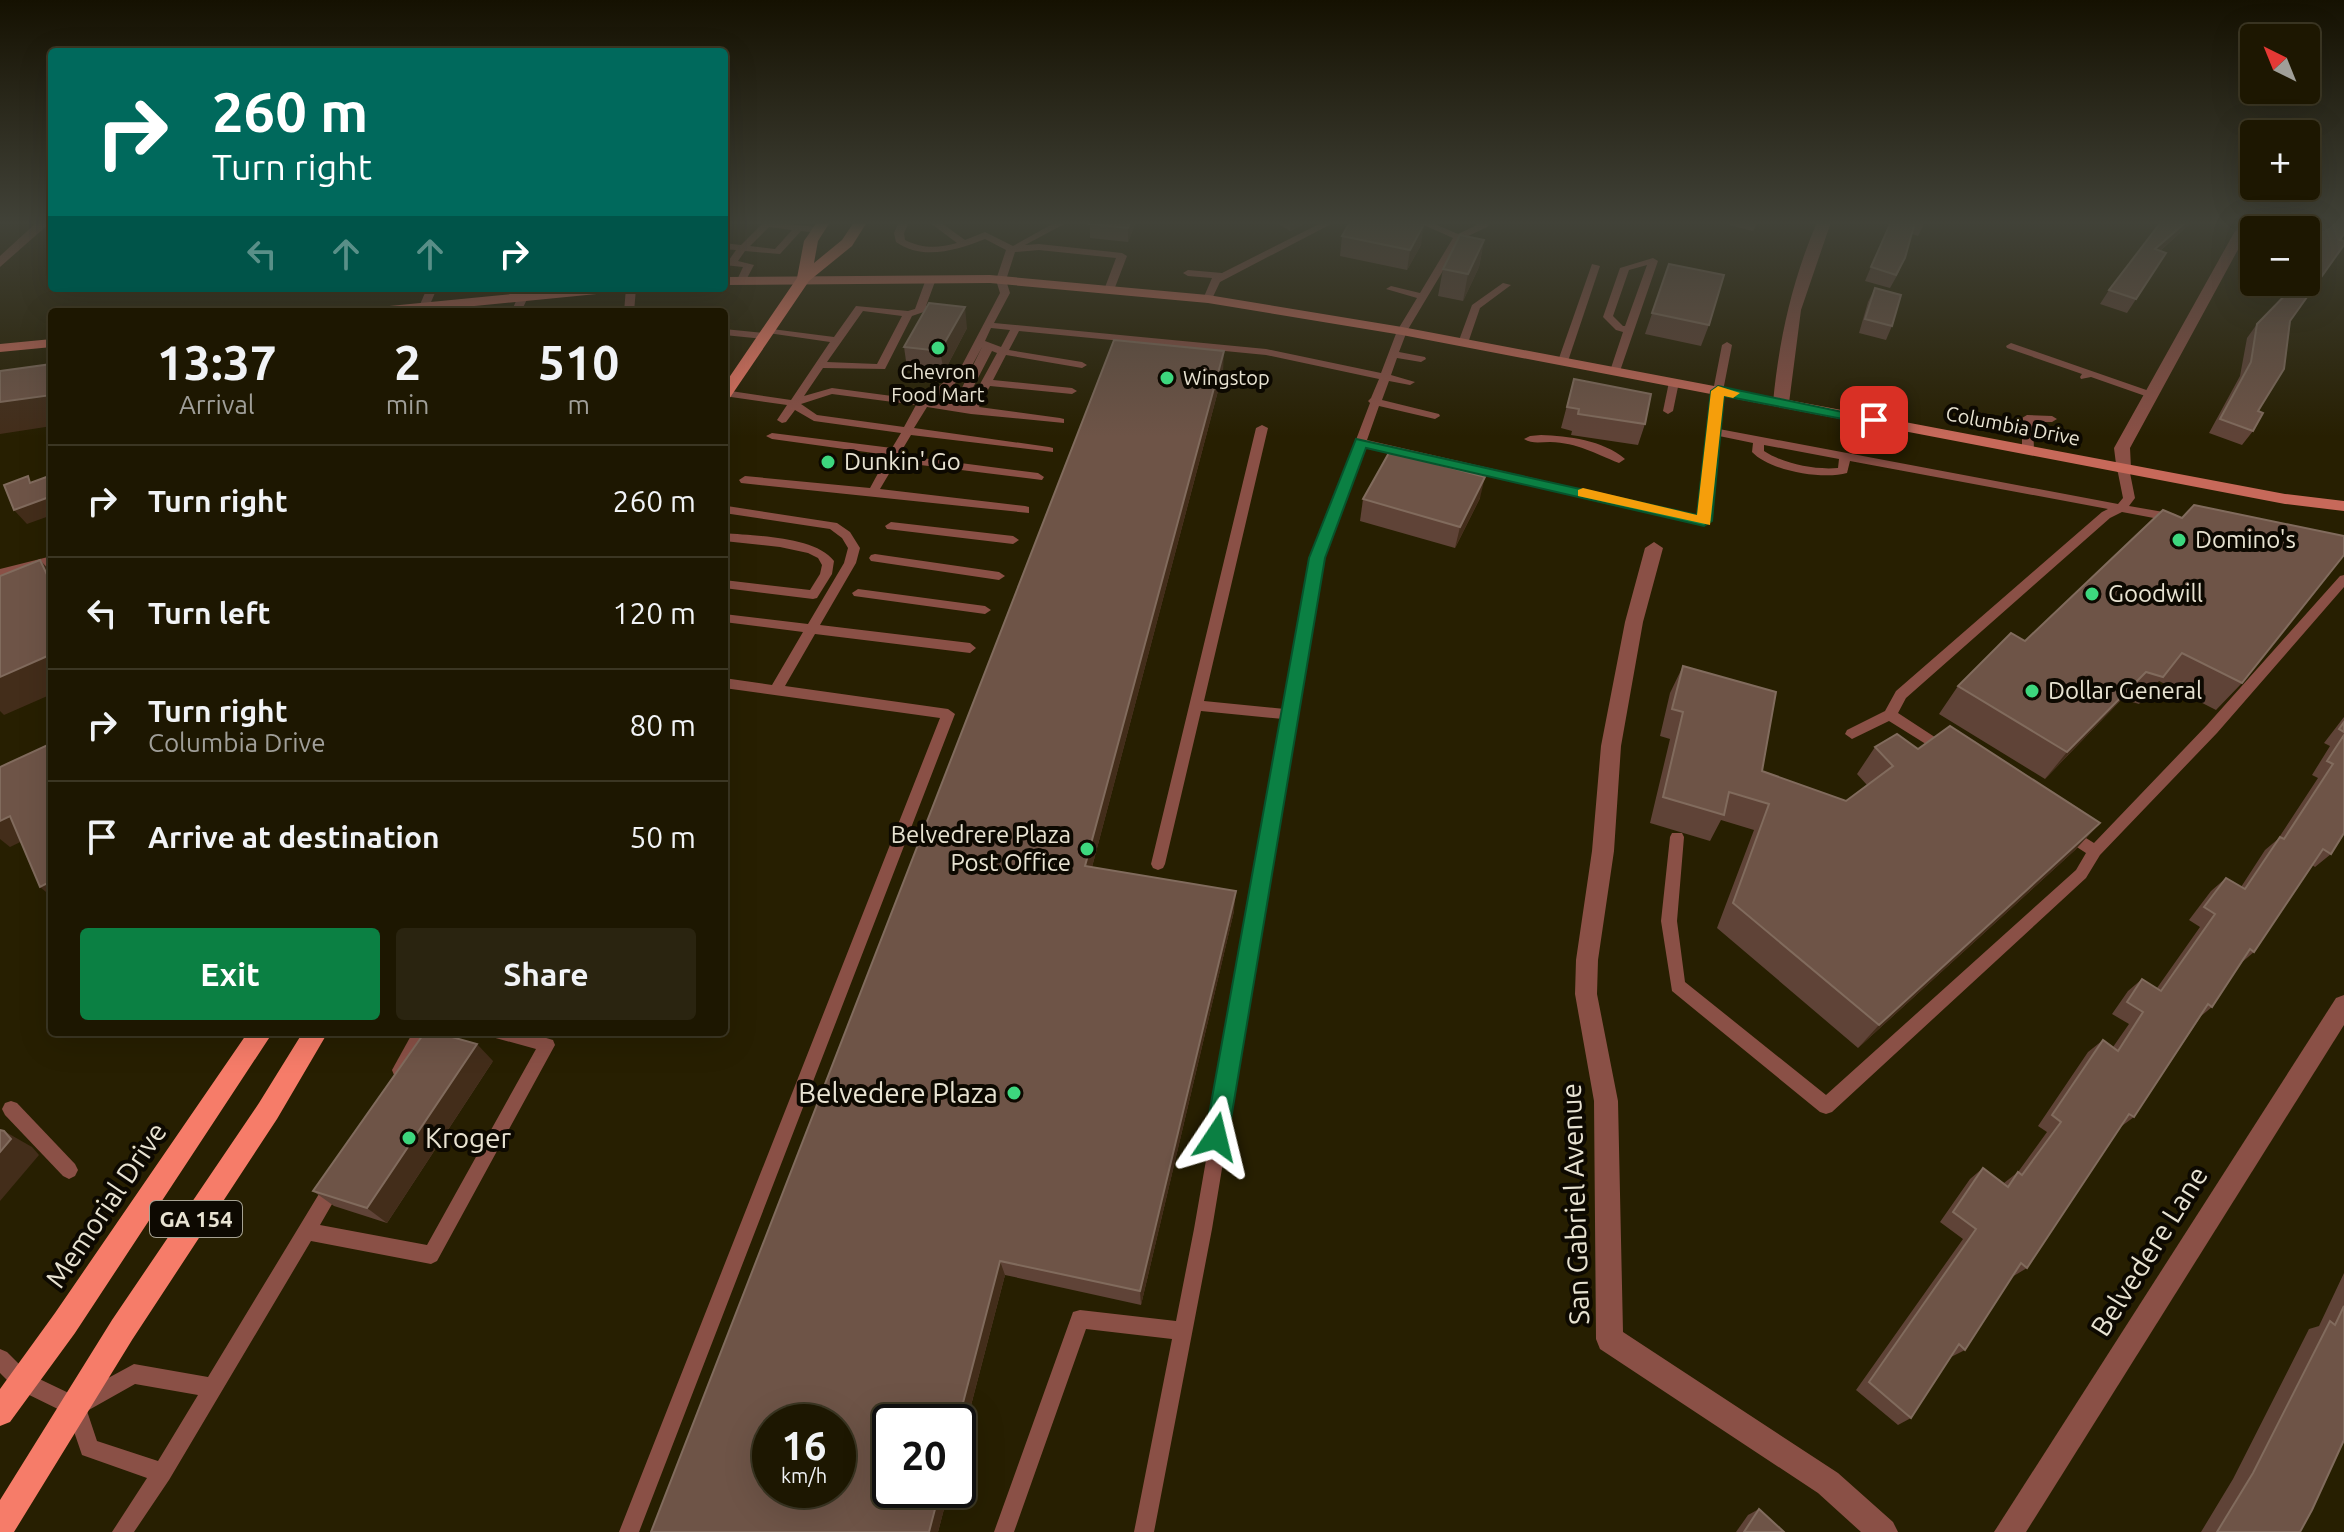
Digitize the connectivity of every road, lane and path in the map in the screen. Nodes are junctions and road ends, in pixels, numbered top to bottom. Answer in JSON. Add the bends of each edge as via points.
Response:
{"nodes":[{"id":1,"x":552,"y":293,"type":"edge"},
{"id":2,"x":793,"y":293,"type":"edge"},
{"id":3,"x":923,"y":293,"type":"edge"},
{"id":4,"x":1005,"y":293,"type":"edge"},
{"id":5,"x":1147,"y":293,"type":"edge"},
{"id":6,"x":1210,"y":293,"type":"edge"},
{"id":7,"x":1410,"y":293,"type":"edge"},
{"id":8,"x":1494,"y":293,"type":"edge"},
{"id":9,"x":1586,"y":293,"type":"edge"},
{"id":10,"x":1616,"y":293,"type":"edge"},
{"id":11,"x":1637,"y":293,"type":"edge"},
{"id":12,"x":1796,"y":293,"type":"edge"},
{"id":13,"x":2207,"y":293,"type":"edge"},
{"id":14,"x":1420,"y":296,"type":"joint"},
{"id":15,"x":523,"y":297,"type":"junction"},
{"id":16,"x":1208,"y":299,"type":"junction"},
{"id":17,"x":936,"y":306,"type":"edge"},
{"id":18,"x":431,"y":308,"type":"edge"},
{"id":19,"x":518,"y":308,"type":"edge"},
{"id":20,"x":913,"y":312,"type":"junction"},
{"id":21,"x":987,"y":325,"type":"junction"},
{"id":22,"x":1016,"y":328,"type":"junction"},
{"id":23,"x":1624,"y":329,"type":"junction"},
{"id":24,"x":1402,"y":331,"type":"junction"},
{"id":25,"x":728,"y":332,"type":"edge"},
{"id":26,"x":766,"y":333,"type":"junction"},
{"id":27,"x":837,"y":340,"type":"junction"},
{"id":28,"x":48,"y":343,"type":"edge"},
{"id":29,"x":1463,"y":343,"type":"junction"},
{"id":30,"x":984,"y":344,"type":"junction"},
{"id":31,"x":1727,"y":345,"type":"dead end"},
{"id":32,"x":2011,"y":346,"type":"dead end"},
{"id":33,"x":0,"y":348,"type":"edge"},
{"id":34,"x":1004,"y":352,"type":"junction"},
{"id":35,"x":1393,"y":354,"type":"junction"},
{"id":36,"x":1421,"y":359,"type":"dead end"},
{"id":37,"x":1563,"y":361,"type":"junction"},
{"id":38,"x":821,"y":365,"type":"junction"},
{"id":39,"x":1082,"y":365,"type":"dead end"},
{"id":40,"x":1615,"y":371,"type":"junction"},
{"id":41,"x":1383,"y":376,"type":"junction"},
{"id":42,"x":1410,"y":382,"type":"dead end"},
{"id":43,"x":1674,"y":382,"type":"junction"},
{"id":44,"x":987,"y":383,"type":"junction"},
{"id":45,"x":728,"y":390,"type":"edge"},
{"id":46,"x":1072,"y":391,"type":"dead end"},
{"id":47,"x":1718,"y":391,"type":"junction"},
{"id":48,"x":728,"y":394,"type":"edge"},
{"id":49,"x":2151,"y":395,"type":"junction"},
{"id":50,"x":1373,"y":401,"type":"junction"},
{"id":51,"x":792,"y":403,"type":"junction"},
{"id":52,"x":1781,"y":403,"type":"junction"},
{"id":53,"x":922,"y":405,"type":"junction"},
{"id":54,"x":957,"y":409,"type":"junction"},
{"id":55,"x":971,"y":411,"type":"junction"},
{"id":56,"x":1668,"y":411,"type":"dead end"},
{"id":57,"x":1435,"y":416,"type":"dead end"},
{"id":58,"x":2052,"y":419,"type":"dead end"},
{"id":59,"x":782,"y":420,"type":"dead end"},
{"id":60,"x":1060,"y":421,"type":"dead end"},
{"id":61,"x":1262,"y":428,"type":"dead end"},
{"id":62,"x":909,"y":429,"type":"junction"},
{"id":63,"x":1715,"y":432,"type":"junction"},
{"id":64,"x":772,"y":436,"type":"dead end"},
{"id":65,"x":1530,"y":439,"type":"dead end"},
{"id":66,"x":1759,"y":440,"type":"junction"},
{"id":67,"x":1361,"y":442,"type":"junction"},
{"id":68,"x":1049,"y":450,"type":"dead end"},
{"id":69,"x":2028,"y":450,"type":"junction"},
{"id":70,"x":894,"y":455,"type":"junction"},
{"id":71,"x":1845,"y":456,"type":"junction"},
{"id":72,"x":1619,"y":459,"type":"dead end"},
{"id":73,"x":2123,"y":468,"type":"junction"},
{"id":74,"x":1038,"y":477,"type":"dead end"},
{"id":75,"x":745,"y":480,"type":"dead end"},
{"id":76,"x":873,"y":492,"type":"junction"},
{"id":77,"x":2344,"y":506,"type":"edge"},
{"id":78,"x":2121,"y":508,"type":"junction"},
{"id":79,"x":728,"y":510,"type":"edge"},
{"id":80,"x":1025,"y":510,"type":"dead end"},
{"id":81,"x":2195,"y":523,"type":"edge"},
{"id":82,"x":891,"y":526,"type":"dead end"},
{"id":83,"x":728,"y":537,"type":"edge"},
{"id":84,"x":1013,"y":540,"type":"dead end"},
{"id":85,"x":1654,"y":548,"type":"dead end"},
{"id":86,"x":875,"y":558,"type":"dead end"},
{"id":87,"x":48,"y":563,"type":"edge"},
{"id":88,"x":0,"y":575,"type":"edge"},
{"id":89,"x":999,"y":576,"type":"dead end"},
{"id":90,"x":2344,"y":579,"type":"edge"},
{"id":91,"x":728,"y":584,"type":"edge"},
{"id":92,"x":858,"y":593,"type":"dead end"},
{"id":93,"x":813,"y":595,"type":"junction"},
{"id":94,"x":828,"y":597,"type":"junction"},
{"id":95,"x":985,"y":610,"type":"dead end"},
{"id":96,"x":728,"y":619,"type":"edge"},
{"id":97,"x":809,"y":629,"type":"junction"},
{"id":98,"x":970,"y":648,"type":"dead end"},
{"id":99,"x":728,"y":684,"type":"edge"},
{"id":100,"x":776,"y":690,"type":"junction"},
{"id":101,"x":1196,"y":705,"type":"junction"},
{"id":102,"x":1289,"y":715,"type":"junction"},
{"id":103,"x":1890,"y":715,"type":"junction"},
{"id":104,"x":1852,"y":734,"type":"dead end"},
{"id":105,"x":1954,"y":758,"type":"edge"},
{"id":106,"x":2057,"y":826,"type":"edge"},
{"id":107,"x":1677,"y":837,"type":"dead end"},
{"id":108,"x":2095,"y":851,"type":"junction"},
{"id":109,"x":1158,"y":864,"type":"dead end"},
{"id":110,"x":2344,"y":1005,"type":"edge"},
{"id":111,"x":258,"y":1036,"type":"edge"},
{"id":112,"x":313,"y":1036,"type":"edge"},
{"id":113,"x":420,"y":1036,"type":"edge"},
{"id":114,"x":513,"y":1036,"type":"edge"},
{"id":115,"x":392,"y":1085,"type":"edge"},
{"id":116,"x":11,"y":1109,"type":"dead end"},
{"id":117,"x":345,"y":1164,"type":"edge"},
{"id":118,"x":69,"y":1170,"type":"dead end"},
{"id":119,"x":307,"y":1231,"type":"junction"},
{"id":120,"x":1184,"y":1331,"type":"junction"},
{"id":121,"x":0,"y":1359,"type":"edge"},
{"id":122,"x":22,"y":1381,"type":"junction"},
{"id":123,"x":213,"y":1388,"type":"junction"},
{"id":124,"x":76,"y":1407,"type":"junction"},
{"id":125,"x":0,"y":1412,"type":"edge"},
{"id":126,"x":162,"y":1473,"type":"junction"},
{"id":127,"x":0,"y":1527,"type":"edge"},
{"id":128,"x":122,"y":1532,"type":"edge"},
{"id":129,"x":629,"y":1532,"type":"edge"},
{"id":130,"x":1004,"y":1532,"type":"edge"},
{"id":131,"x":1144,"y":1532,"type":"edge"},
{"id":132,"x":1883,"y":1532,"type":"edge"},
{"id":133,"x":2009,"y":1532,"type":"edge"}],
"edges":[{"from":1,"to":15,"type":"main road"},
{"from":2,"to":26,"type":"main road"},
{"from":3,"to":20,"type":"lane"},
{"from":4,"to":21,"type":"lane"},
{"from":5,"to":16,"type":"main road","name":"Columbia Drive"},
{"from":6,"to":16,"type":"lane"},
{"from":7,"to":14,"type":"lane"},
{"from":8,"to":29,"type":"lane","via":[[1476,307]]},
{"from":9,"to":37,"type":"lane"},
{"from":10,"to":23,"type":"lane","via":[[1608,317]]},
{"from":11,"to":23,"type":"lane"},
{"from":12,"to":52,"type":"street"},
{"from":13,"to":49,"type":"street"},
{"from":14,"to":24,"type":"lane"},
{"from":15,"to":18,"type":"main road"},
{"from":15,"to":19,"type":"lane"},
{"from":16,"to":24,"type":"main road","name":"Columbia Drive"},
{"from":17,"to":20,"type":"lane"},
{"from":20,"to":27,"type":"lane","via":[[860,308]]},
{"from":20,"to":38,"type":"lane","via":[[881,367]]},
{"from":21,"to":22,"type":"lane"},
{"from":21,"to":30,"type":"lane"},
{"from":22,"to":34,"type":"lane"},
{"from":22,"to":41,"type":"lane","via":[[1266,352]]},
{"from":23,"to":40,"type":"lane"},
{"from":24,"to":29,"type":"main road","name":"Columbia Drive"},
{"from":24,"to":35,"type":"lane"},
{"from":25,"to":26,"type":"lane"},
{"from":26,"to":27,"type":"lane"},
{"from":26,"to":45,"type":"main road"},
{"from":27,"to":38,"type":"lane"},
{"from":28,"to":33,"type":"main road"},
{"from":29,"to":37,"type":"main road","name":"Columbia Drive"},
{"from":30,"to":34,"type":"lane"},
{"from":30,"to":53,"type":"lane","via":[[964,371]]},
{"from":30,"to":54,"type":"lane"},
{"from":31,"to":47,"type":"lane"},
{"from":32,"to":49,"type":"lane"},
{"from":34,"to":39,"type":"lane"},
{"from":34,"to":44,"type":"lane"},
{"from":35,"to":36,"type":"lane"},
{"from":35,"to":41,"type":"lane"},
{"from":37,"to":40,"type":"main road","name":"Columbia Drive"},
{"from":38,"to":51,"type":"lane"},
{"from":40,"to":43,"type":"main road","name":"Columbia Drive"},
{"from":41,"to":42,"type":"lane"},
{"from":41,"to":50,"type":"lane"},
{"from":43,"to":47,"type":"main road","name":"Columbia Drive"},
{"from":43,"to":56,"type":"lane"},
{"from":44,"to":46,"type":"lane"},
{"from":44,"to":55,"type":"lane"},
{"from":47,"to":52,"type":"main road","name":"Columbia Drive"},
{"from":47,"to":63,"type":"lane"},
{"from":48,"to":51,"type":"lane"},
{"from":49,"to":73,"type":"street","via":[[2122,448]]},
{"from":50,"to":57,"type":"lane"},
{"from":50,"to":67,"type":"lane"},
{"from":51,"to":53,"type":"lane","via":[[832,391]]},
{"from":51,"to":59,"type":"lane"},
{"from":51,"to":62,"type":"lane","via":[[814,418]]},
{"from":52,"to":69,"type":"main road","name":"Columbia Drive"},
{"from":53,"to":54,"type":"lane"},
{"from":53,"to":62,"type":"lane"},
{"from":54,"to":55,"type":"lane"},
{"from":55,"to":60,"type":"lane"},
{"from":58,"to":69,"type":"lane","via":[[2027,418]]},
{"from":61,"to":101,"type":"lane"},
{"from":62,"to":68,"type":"lane"},
{"from":62,"to":70,"type":"lane"},
{"from":63,"to":66,"type":"lane"},
{"from":63,"to":67,"type":"lane","via":[[1704,521]]},
{"from":64,"to":70,"type":"lane"},
{"from":65,"to":72,"type":"lane","via":[[1548,437]]},
{"from":66,"to":71,"type":"lane"},
{"from":66,"to":71,"type":"lane","via":[[1758,452],[1767,460],[1830,473],[1843,470]]},
{"from":67,"to":102,"type":"lane","via":[[1317,558]]},
{"from":69,"to":73,"type":"main road","name":"Columbia Drive"},
{"from":70,"to":74,"type":"lane"},
{"from":70,"to":76,"type":"lane"},
{"from":71,"to":78,"type":"lane"},
{"from":73,"to":77,"type":"main road","name":"Columbia Drive"},
{"from":73,"to":78,"type":"lane","via":[[2129,498]]},
{"from":75,"to":76,"type":"lane"},
{"from":76,"to":80,"type":"lane"},
{"from":78,"to":81,"type":"lane"},
{"from":78,"to":103,"type":"lane","via":[[2078,539],[1901,695]]},
{"from":79,"to":94,"type":"lane","via":[[815,521],[846,535],[854,548],[850,563]]},
{"from":82,"to":84,"type":"lane"},
{"from":83,"to":93,"type":"lane","via":[[798,546],[826,556],[828,571]]},
{"from":85,"to":132,"type":"street","name":"San Gabriel Avenue","via":[[1611,746],[1587,960],[1586,994],[1606,1101],[1610,1339],[1828,1483]]},
{"from":86,"to":89,"type":"lane"},
{"from":87,"to":88,"type":"street"},
{"from":90,"to":108,"type":"lane"},
{"from":91,"to":93,"type":"lane"},
{"from":92,"to":95,"type":"lane"},
{"from":93,"to":94,"type":"lane"},
{"from":94,"to":97,"type":"lane"},
{"from":96,"to":97,"type":"lane"},
{"from":97,"to":98,"type":"lane"},
{"from":97,"to":100,"type":"lane"},
{"from":99,"to":100,"type":"lane"},
{"from":100,"to":129,"type":"lane","via":[[948,714]]},
{"from":101,"to":102,"type":"lane"},
{"from":101,"to":109,"type":"lane"},
{"from":102,"to":120,"type":"lane"},
{"from":103,"to":104,"type":"lane"},
{"from":103,"to":105,"type":"lane"},
{"from":106,"to":108,"type":"lane"},
{"from":107,"to":108,"type":"lane","via":[[1669,921],[1678,986],[1826,1106],[2081,874]]},
{"from":110,"to":133,"type":"street","name":"Belvedere Lane"},
{"from":111,"to":122,"type":"main road","name":"Memorial Drive","number":"GA 154"},
{"from":112,"to":124,"type":"main road","number":"GA 154"},
{"from":113,"to":115,"type":"lane"},
{"from":114,"to":119,"type":"lane","via":[[547,1045],[431,1255]]},
{"from":116,"to":118,"type":"lane"},
{"from":117,"to":119,"type":"lane"},
{"from":119,"to":123,"type":"lane"},
{"from":120,"to":130,"type":"lane","via":[[1080,1319]]},
{"from":120,"to":131,"type":"lane"},
{"from":121,"to":122,"type":"lane"},
{"from":122,"to":124,"type":"lane"},
{"from":122,"to":125,"type":"main road","name":"Memorial Drive","number":"GA 154"},
{"from":123,"to":124,"type":"lane","via":[[134,1374]]},
{"from":123,"to":126,"type":"lane"},
{"from":124,"to":126,"type":"lane","via":[[89,1448]]},
{"from":124,"to":127,"type":"main road","number":"GA 154"},
{"from":126,"to":128,"type":"lane"}]}
